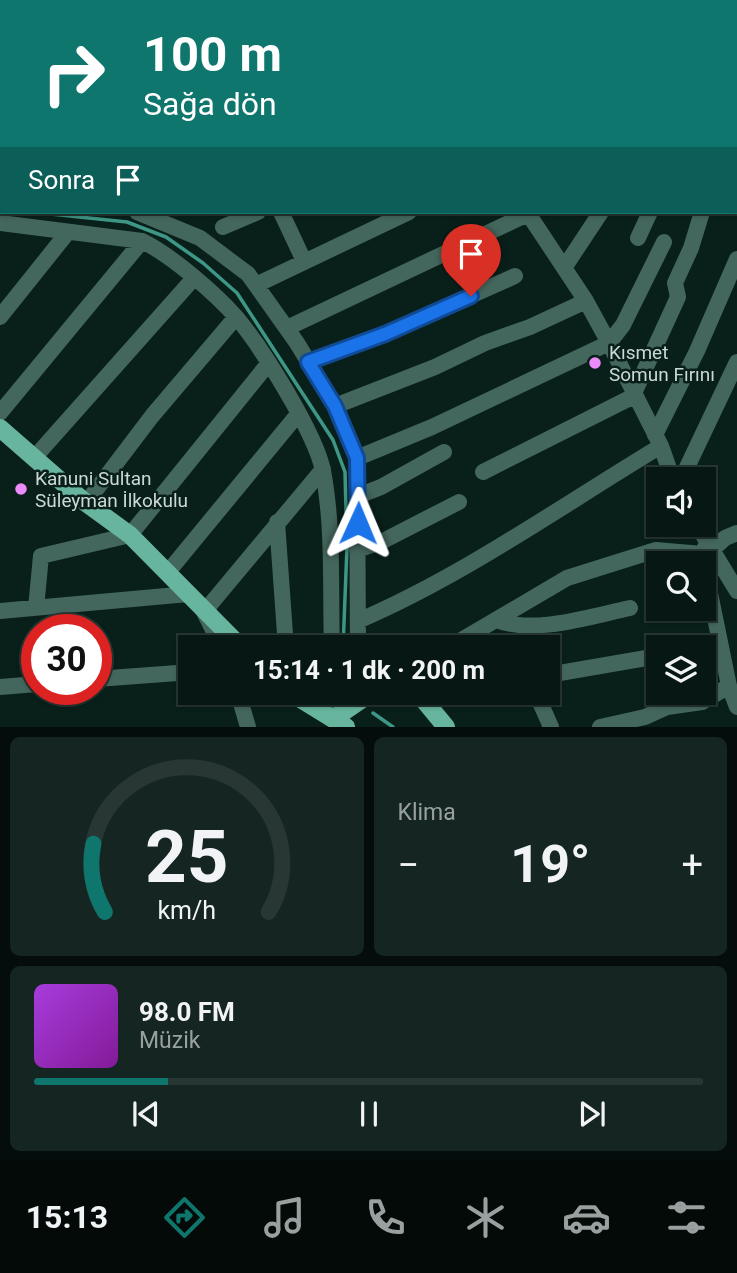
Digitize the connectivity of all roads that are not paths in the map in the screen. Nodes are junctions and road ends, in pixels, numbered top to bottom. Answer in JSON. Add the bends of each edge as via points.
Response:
{"nodes":[{"id":1,"x":143,"y":214,"type":"edge"},
{"id":2,"x":253,"y":214,"type":"edge"},
{"id":3,"x":282,"y":214,"type":"edge"},
{"id":4,"x":405,"y":214,"type":"edge"},
{"id":5,"x":527,"y":214,"type":"edge"},
{"id":6,"x":530,"y":214,"type":"edge"},
{"id":7,"x":600,"y":214,"type":"edge"},
{"id":8,"x":649,"y":214,"type":"edge"},
{"id":9,"x":701,"y":214,"type":"edge"},
{"id":10,"x":3,"y":227,"type":"edge"},
{"id":11,"x":223,"y":227,"type":"dead end"},
{"id":12,"x":68,"y":232,"type":"junction"},
{"id":13,"x":638,"y":238,"type":"dead end"},
{"id":14,"x":142,"y":241,"type":"junction"},
{"id":15,"x":664,"y":242,"type":"dead end"},
{"id":16,"x":737,"y":259,"type":"edge"},
{"id":17,"x":304,"y":261,"type":"junction"},
{"id":18,"x":564,"y":268,"type":"junction"},
{"id":19,"x":515,"y":276,"type":"dead end"},
{"id":20,"x":194,"y":278,"type":"junction"},
{"id":21,"x":256,"y":285,"type":"junction"},
{"id":22,"x":586,"y":301,"type":"junction"},
{"id":23,"x":0,"y":317,"type":"edge"},
{"id":24,"x":236,"y":317,"type":"junction"},
{"id":25,"x":287,"y":328,"type":"junction"},
{"id":26,"x":609,"y":343,"type":"junction"},
{"id":27,"x":308,"y":362,"type":"junction"},
{"id":28,"x":737,"y":362,"type":"edge"},
{"id":29,"x":268,"y":365,"type":"junction"},
{"id":30,"x":635,"y":394,"type":"junction"},
{"id":31,"x":335,"y":406,"type":"junction"},
{"id":32,"x":0,"y":413,"type":"edge"},
{"id":33,"x":299,"y":414,"type":"junction"},
{"id":34,"x":0,"y":428,"type":"edge"},
{"id":35,"x":658,"y":441,"type":"junction"},
{"id":36,"x":444,"y":452,"type":"dead end"},
{"id":37,"x":34,"y":458,"type":"junction"},
{"id":38,"x":357,"y":458,"type":"junction"},
{"id":39,"x":668,"y":467,"type":"edge"},
{"id":40,"x":687,"y":467,"type":"edge"},
{"id":41,"x":323,"y":468,"type":"junction"},
{"id":42,"x":482,"y":472,"type":"dead end"},
{"id":43,"x":358,"y":496,"type":"junction"},
{"id":44,"x":459,"y":502,"type":"dead end"},
{"id":45,"x":86,"y":503,"type":"junction"},
{"id":46,"x":276,"y":522,"type":"junction"},
{"id":47,"x":131,"y":536,"type":"junction"},
{"id":48,"x":720,"y":543,"type":"edge"},
{"id":49,"x":358,"y":550,"type":"junction"},
{"id":50,"x":168,"y":572,"type":"junction"},
{"id":51,"x":737,"y":591,"type":"edge"},
{"id":52,"x":188,"y":594,"type":"junction"},
{"id":53,"x":36,"y":608,"type":"junction"},
{"id":54,"x":630,"y":608,"type":"dead end"},
{"id":55,"x":0,"y":611,"type":"edge"},
{"id":56,"x":204,"y":612,"type":"junction"},
{"id":57,"x":497,"y":620,"type":"junction"},
{"id":58,"x":358,"y":621,"type":"junction"},
{"id":59,"x":216,"y":635,"type":"edge"},
{"id":60,"x":228,"y":635,"type":"edge"},
{"id":61,"x":285,"y":635,"type":"edge"},
{"id":62,"x":332,"y":635,"type":"edge"},
{"id":63,"x":358,"y":635,"type":"edge"},
{"id":64,"x":471,"y":635,"type":"edge"},
{"id":65,"x":721,"y":647,"type":"junction"},
{"id":66,"x":716,"y":648,"type":"edge"},
{"id":67,"x":646,"y":658,"type":"edge"},
{"id":68,"x":731,"y":666,"type":"edge"},
{"id":69,"x":178,"y":673,"type":"edge"},
{"id":70,"x":560,"y":673,"type":"edge"},
{"id":71,"x":112,"y":679,"type":"edge"},
{"id":72,"x":21,"y":685,"type":"edge"},
{"id":73,"x":729,"y":686,"type":"junction"},
{"id":74,"x":0,"y":687,"type":"edge"},
{"id":75,"x":242,"y":705,"type":"edge"},
{"id":76,"x":313,"y":705,"type":"edge"},
{"id":77,"x":357,"y":705,"type":"edge"},
{"id":78,"x":428,"y":705,"type":"edge"},
{"id":79,"x":541,"y":705,"type":"edge"},
{"id":80,"x":737,"y":707,"type":"edge"},
{"id":81,"x":340,"y":720,"type":"edge"},
{"id":82,"x":248,"y":727,"type":"edge"},
{"id":83,"x":446,"y":727,"type":"edge"},
{"id":84,"x":551,"y":727,"type":"edge"},
{"id":85,"x":600,"y":727,"type":"edge"}],
"edges":[{"from":1,"to":21,"type":"street","via":[[200,238]]},
{"from":2,"to":11,"type":"street"},
{"from":3,"to":17,"type":"street"},
{"from":4,"to":17,"type":"street"},
{"from":5,"to":25,"type":"street"},
{"from":6,"to":18,"type":"street"},
{"from":7,"to":18,"type":"street"},
{"from":8,"to":13,"type":"street"},
{"from":9,"to":30,"type":"street","via":[[675,283],[678,297]]},
{"from":10,"to":12,"type":"street"},
{"from":12,"to":14,"type":"street"},
{"from":12,"to":23,"type":"street"},
{"from":14,"to":20,"type":"street"},
{"from":14,"to":32,"type":"street"},
{"from":15,"to":26,"type":"street","via":[[623,325]]},
{"from":16,"to":35,"type":"street"},
{"from":17,"to":21,"type":"street"},
{"from":18,"to":22,"type":"street"},
{"from":19,"to":27,"type":"street","via":[[385,334]]},
{"from":20,"to":24,"type":"street"},
{"from":20,"to":37,"type":"street"},
{"from":21,"to":25,"type":"street"},
{"from":22,"to":26,"type":"street"},
{"from":22,"to":31,"type":"street"},
{"from":24,"to":29,"type":"street"},
{"from":24,"to":45,"type":"street"},
{"from":25,"to":27,"type":"street"},
{"from":26,"to":30,"type":"street"},
{"from":26,"to":38,"type":"street"},
{"from":27,"to":31,"type":"street"},
{"from":28,"to":40,"type":"street"},
{"from":29,"to":33,"type":"street"},
{"from":29,"to":47,"type":"street"},
{"from":30,"to":35,"type":"street"},
{"from":30,"to":42,"type":"street"},
{"from":31,"to":38,"type":"street"},
{"from":33,"to":41,"type":"street"},
{"from":33,"to":50,"type":"street"},
{"from":34,"to":37,"type":"main road"},
{"from":35,"to":39,"type":"street"},
{"from":35,"to":58,"type":"street","via":[[475,559]]},
{"from":36,"to":43,"type":"street"},
{"from":37,"to":45,"type":"main road"},
{"from":38,"to":43,"type":"street"},
{"from":41,"to":46,"type":"street"},
{"from":41,"to":62,"type":"street","via":[[330,527]]},
{"from":43,"to":49,"type":"street"},
{"from":44,"to":49,"type":"street"},
{"from":45,"to":47,"type":"main road"},
{"from":46,"to":56,"type":"street"},
{"from":46,"to":61,"type":"street"},
{"from":47,"to":50,"type":"main road"},
{"from":47,"to":53,"type":"street","via":[[41,556]]},
{"from":48,"to":51,"type":"street"},
{"from":48,"to":57,"type":"street","via":[[656,550],[617,560],[567,578]]},
{"from":48,"to":65,"type":"street"},
{"from":49,"to":58,"type":"street"},
{"from":50,"to":52,"type":"main road"},
{"from":52,"to":53,"type":"street"},
{"from":52,"to":56,"type":"main road"},
{"from":53,"to":55,"type":"street"},
{"from":54,"to":57,"type":"street","via":[[549,624]]},
{"from":56,"to":59,"type":"street"},
{"from":56,"to":60,"type":"main road"},
{"from":57,"to":64,"type":"street"},
{"from":58,"to":63,"type":"street"},
{"from":65,"to":66,"type":"street"},
{"from":65,"to":68,"type":"street"},
{"from":67,"to":70,"type":"street"},
{"from":68,"to":73,"type":"street"},
{"from":69,"to":71,"type":"street"},
{"from":72,"to":74,"type":"street"},
{"from":73,"to":80,"type":"street"},
{"from":73,"to":85,"type":"street","via":[[702,702]]},
{"from":75,"to":82,"type":"street"},
{"from":76,"to":81,"type":"main road"},
{"from":77,"to":81,"type":"main road"},
{"from":78,"to":83,"type":"main road"},
{"from":79,"to":84,"type":"street"}]}
